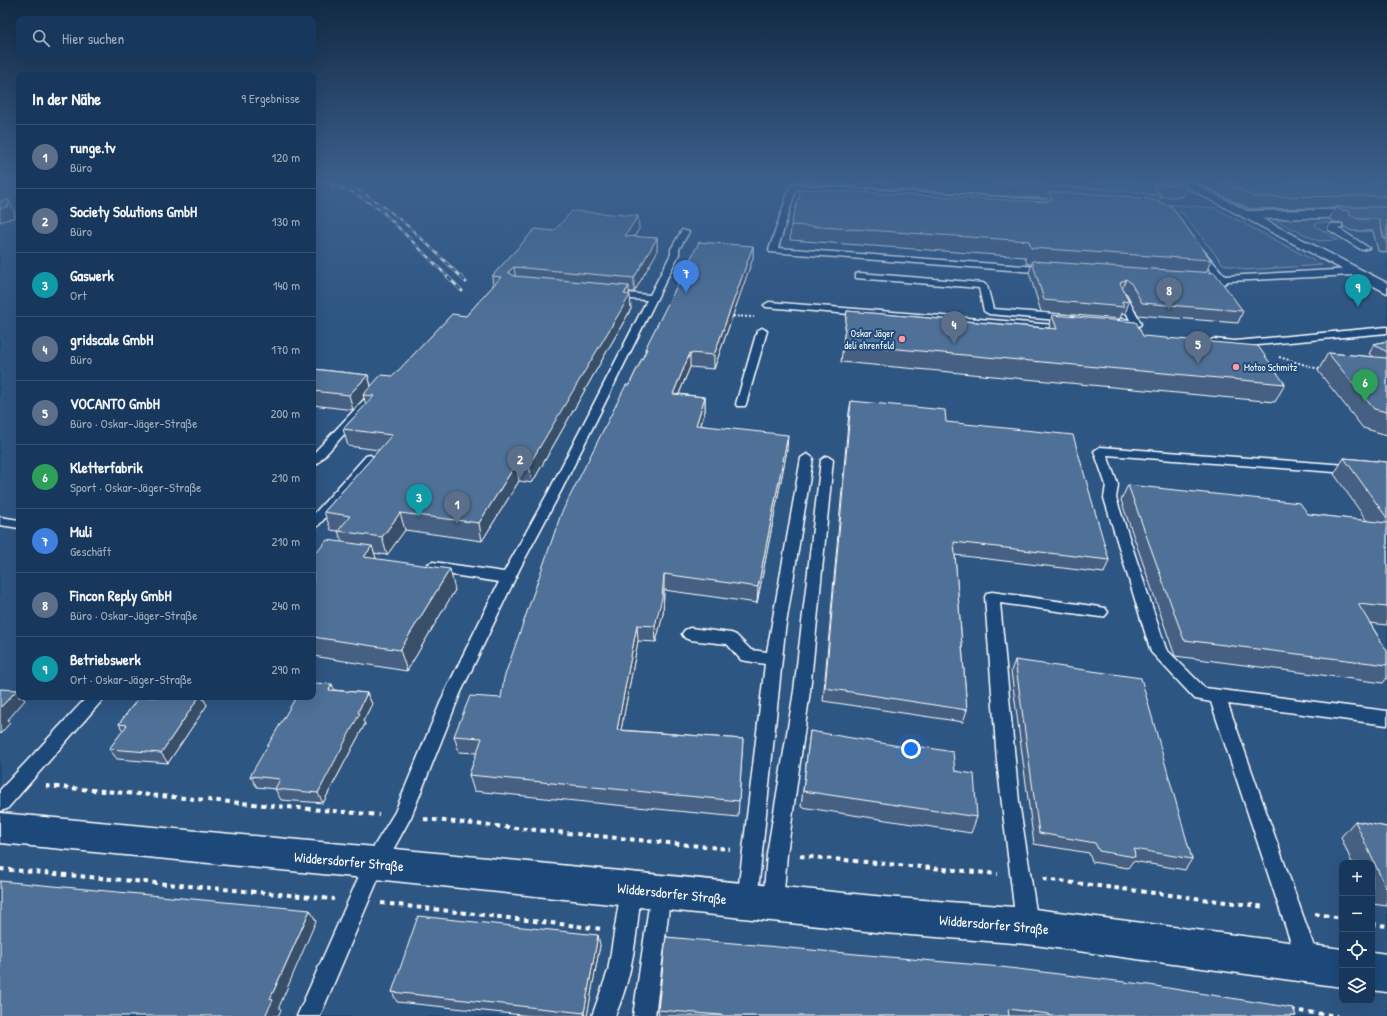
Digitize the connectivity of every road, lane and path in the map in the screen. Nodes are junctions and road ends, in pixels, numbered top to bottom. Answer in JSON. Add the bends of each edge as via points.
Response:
{"nodes":[{"id":1,"x":781,"y":229,"type":"edge"},
{"id":2,"x":1273,"y":229,"type":"edge"},
{"id":3,"x":1334,"y":229,"type":"edge"},
{"id":4,"x":685,"y":232,"type":"dead end"},
{"id":5,"x":1191,"y":241,"type":"edge"},
{"id":6,"x":1365,"y":248,"type":"dead end"},
{"id":7,"x":1058,"y":271,"type":"edge"},
{"id":8,"x":1353,"y":272,"type":"junction"},
{"id":9,"x":859,"y":276,"type":"dead end"},
{"id":10,"x":1191,"y":280,"type":"edge"},
{"id":11,"x":1224,"y":280,"type":"junction"},
{"id":12,"x":1387,"y":289,"type":"edge"},
{"id":13,"x":607,"y":294,"type":"edge"},
{"id":14,"x":1122,"y":295,"type":"edge"},
{"id":15,"x":653,"y":298,"type":"junction"},
{"id":16,"x":768,"y":305,"type":"dead end"},
{"id":17,"x":725,"y":316,"type":"edge"},
{"id":18,"x":744,"y":316,"type":"dead end"},
{"id":19,"x":1076,"y":319,"type":"edge"},
{"id":20,"x":1114,"y":322,"type":"edge"},
{"id":21,"x":1074,"y":330,"type":"edge"},
{"id":22,"x":1387,"y":330,"type":"edge"},
{"id":23,"x":762,"y":331,"type":"dead end"},
{"id":24,"x":1206,"y":342,"type":"edge"},
{"id":25,"x":1279,"y":357,"type":"dead end"},
{"id":26,"x":1323,"y":371,"type":"dead end"},
{"id":27,"x":379,"y":391,"type":"edge"},
{"id":28,"x":741,"y":404,"type":"dead end"},
{"id":29,"x":316,"y":458,"type":"edge"},
{"id":30,"x":807,"y":458,"type":"dead end"},
{"id":31,"x":370,"y":459,"type":"edge"},
{"id":32,"x":827,"y":460,"type":"dead end"},
{"id":33,"x":1387,"y":472,"type":"edge"},
{"id":34,"x":316,"y":520,"type":"edge"},
{"id":35,"x":0,"y":521,"type":"edge"},
{"id":36,"x":16,"y":524,"type":"edge"},
{"id":37,"x":422,"y":566,"type":"edge"},
{"id":38,"x":508,"y":578,"type":"junction"},
{"id":39,"x":1100,"y":612,"type":"dead end"},
{"id":40,"x":690,"y":634,"type":"dead end"},
{"id":41,"x":774,"y":659,"type":"junction"},
{"id":42,"x":1217,"y":696,"type":"junction"},
{"id":43,"x":94,"y":700,"type":"edge"},
{"id":44,"x":1387,"y":718,"type":"edge"},
{"id":45,"x":18,"y":783,"type":"junction"},
{"id":46,"x":0,"y":803,"type":"edge"},
{"id":47,"x":402,"y":817,"type":"junction"},
{"id":48,"x":0,"y":828,"type":"edge"},
{"id":49,"x":752,"y":851,"type":"junction"},
{"id":50,"x":777,"y":854,"type":"junction"},
{"id":51,"x":375,"y":863,"type":"junction"},
{"id":52,"x":1019,"y":876,"type":"junction"},
{"id":53,"x":646,"y":891,"type":"junction"},
{"id":54,"x":760,"y":902,"type":"junction"},
{"id":55,"x":1290,"y":910,"type":"junction"},
{"id":56,"x":1339,"y":918,"type":"edge"},
{"id":57,"x":1375,"y":924,"type":"edge"},
{"id":58,"x":1027,"y":926,"type":"junction"},
{"id":59,"x":1387,"y":926,"type":"edge"},
{"id":60,"x":1309,"y":964,"type":"junction"},
{"id":61,"x":1339,"y":968,"type":"edge"},
{"id":62,"x":1375,"y":971,"type":"edge"},
{"id":63,"x":1387,"y":973,"type":"edge"},
{"id":64,"x":308,"y":1016,"type":"edge"},
{"id":65,"x":603,"y":1016,"type":"edge"},
{"id":66,"x":644,"y":1016,"type":"edge"}],
"edges":[{"from":1,"to":7,"type":"lane","via":[[773,250]]},
{"from":2,"to":8,"type":"main road"},
{"from":3,"to":6,"type":"lane"},
{"from":4,"to":15,"type":"lane"},
{"from":5,"to":11,"type":"lane"},
{"from":8,"to":11,"type":"lane"},
{"from":8,"to":12,"type":"main road"},
{"from":9,"to":19,"type":"lane","via":[[984,286],[989,311]]},
{"from":10,"to":11,"type":"lane"},
{"from":13,"to":15,"type":"lane"},
{"from":14,"to":20,"type":"lane","via":[[1136,324]]},
{"from":15,"to":38,"type":"lane"},
{"from":16,"to":21,"type":"lane"},
{"from":17,"to":18,"type":"path"},
{"from":22,"to":24,"type":"lane","via":[[1235,344]]},
{"from":23,"to":28,"type":"lane"},
{"from":25,"to":26,"type":"path"},
{"from":27,"to":29,"type":"lane"},
{"from":30,"to":41,"type":"lane"},
{"from":31,"to":34,"type":"lane"},
{"from":32,"to":50,"type":"lane","via":[[802,691]]},
{"from":33,"to":42,"type":"lane","via":[[1100,451],[1112,485],[1110,498],[1159,652],[1201,694]]},
{"from":35,"to":36,"type":"lane"},
{"from":37,"to":38,"type":"lane"},
{"from":38,"to":47,"type":"lane","via":[[452,694]]},
{"from":39,"to":52,"type":"lane","via":[[992,597],[1001,718]]},
{"from":40,"to":41,"type":"lane","via":[[731,639],[747,656]]},
{"from":41,"to":49,"type":"lane"},
{"from":42,"to":44,"type":"lane"},
{"from":42,"to":55,"type":"lane"},
{"from":43,"to":45,"type":"lane"},
{"from":45,"to":46,"type":"lane"},
{"from":45,"to":47,"type":"path"},
{"from":47,"to":49,"type":"path"},
{"from":47,"to":51,"type":"lane"},
{"from":48,"to":51,"type":"main road","name":"Widdersdorfer Straße"},
{"from":49,"to":54,"type":"lane"},
{"from":50,"to":52,"type":"path"},
{"from":50,"to":54,"type":"lane"},
{"from":51,"to":53,"type":"main road","name":"Widdersdorfer Straße"},
{"from":51,"to":64,"type":"lane"},
{"from":52,"to":55,"type":"path"},
{"from":52,"to":58,"type":"lane"},
{"from":53,"to":54,"type":"main road","name":"Widdersdorfer Straße"},
{"from":53,"to":65,"type":"lane","via":[[626,932],[612,999]]},
{"from":53,"to":66,"type":"lane"},
{"from":54,"to":58,"type":"main road","name":"Widdersdorfer Straße"},
{"from":55,"to":56,"type":"path"},
{"from":55,"to":60,"type":"lane"},
{"from":57,"to":59,"type":"path"},
{"from":58,"to":60,"type":"main road","name":"Widdersdorfer Straße"},
{"from":60,"to":61,"type":"main road","name":"Widdersdorfer Straße"},
{"from":62,"to":63,"type":"main road"}]}
